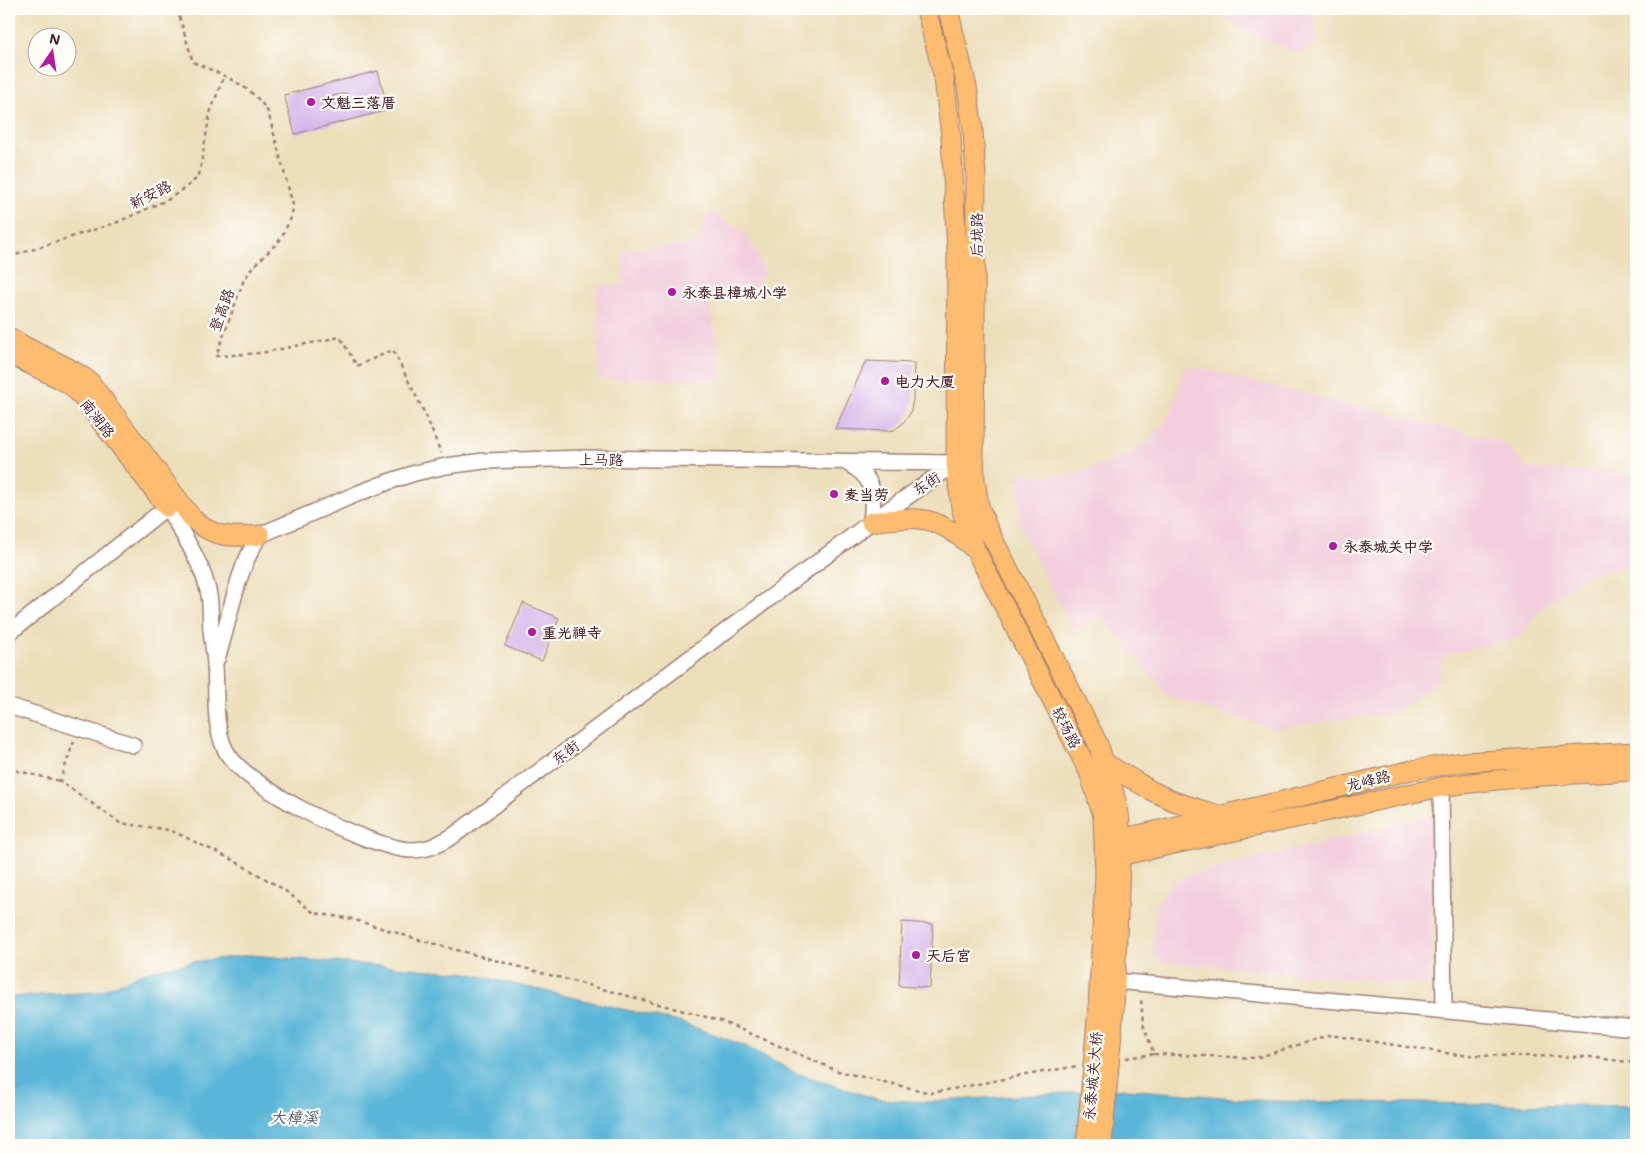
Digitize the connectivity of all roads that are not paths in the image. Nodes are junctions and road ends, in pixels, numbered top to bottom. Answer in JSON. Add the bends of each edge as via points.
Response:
{"nodes":[{"id":1,"x":926,"y":9,"type":"edge"},
{"id":2,"x":948,"y":9,"type":"edge"},
{"id":3,"x":9,"y":337,"type":"edge"},
{"id":4,"x":9,"y":354,"type":"edge"},
{"id":5,"x":846,"y":463,"type":"junction"},
{"id":6,"x":956,"y":463,"type":"junction"},
{"id":7,"x":975,"y":464,"type":"junction"},
{"id":8,"x":167,"y":507,"type":"junction"},
{"id":9,"x":871,"y":522,"type":"junction"},
{"id":10,"x":260,"y":535,"type":"junction"},
{"id":11,"x":976,"y":550,"type":"junction"},
{"id":12,"x":9,"y":632,"type":"edge"},
{"id":13,"x":215,"y":665,"type":"junction"},
{"id":14,"x":9,"y":706,"type":"edge"},
{"id":15,"x":133,"y":745,"type":"dead end"},
{"id":16,"x":1636,"y":752,"type":"edge"},
{"id":17,"x":1105,"y":763,"type":"junction"},
{"id":18,"x":1636,"y":771,"type":"edge"},
{"id":19,"x":1441,"y":787,"type":"junction"},
{"id":20,"x":1219,"y":816,"type":"junction"},
{"id":21,"x":1113,"y":848,"type":"junction"},
{"id":22,"x":1108,"y":981,"type":"junction"},
{"id":23,"x":1106,"y":1008,"type":"junction"},
{"id":24,"x":1444,"y":1010,"type":"junction"},
{"id":25,"x":1636,"y":1028,"type":"edge"},
{"id":26,"x":1086,"y":1145,"type":"edge"},
{"id":27,"x":1102,"y":1145,"type":"edge"}],
"edges":[{"from":1,"to":6,"type":"main road","name":"后垅路","via":[[944,78],[951,136],[957,252]]},
{"from":2,"to":7,"type":"main road","name":"后垅路","via":[[967,87],[976,176]]},
{"from":3,"to":10,"type":"main road","via":[[90,382],[199,525],[224,535]]},
{"from":4,"to":8,"type":"main road","name":"南湖路","via":[[72,386]]},
{"from":5,"to":6,"type":"street","name":"上马路"},
{"from":5,"to":9,"type":"street","via":[[867,477],[872,489]]},
{"from":5,"to":10,"type":"street","name":"上马路","via":[[586,458],[484,461],[415,473]]},
{"from":6,"to":7,"type":"main road"},
{"from":6,"to":9,"type":"street","name":"东街"},
{"from":6,"to":11,"type":"main road","name":"较场路","via":[[961,508]]},
{"from":7,"to":17,"type":"main road","name":"较场路","via":[[979,506],[988,529]]},
{"from":8,"to":12,"type":"street"},
{"from":8,"to":13,"type":"street","name":"东街","via":[[203,573],[209,596]]},
{"from":9,"to":11,"type":"main road","via":[[931,520]]},
{"from":9,"to":13,"type":"street","name":"东街","via":[[454,836],[433,847],[412,850],[384,845],[358,835],[283,798],[234,764],[218,732]]},
{"from":10,"to":13,"type":"street","via":[[250,550],[234,594]]},
{"from":11,"to":21,"type":"main road","name":"较场路","via":[[1089,772]]},
{"from":14,"to":15,"type":"street"},
{"from":16,"to":20,"type":"main road","name":"龙峰路","via":[[1463,762],[1386,776]]},
{"from":17,"to":20,"type":"main road","via":[[1173,801]]},
{"from":17,"to":21,"type":"main road","name":"较场路","via":[[1119,813]]},
{"from":18,"to":19,"type":"main road","name":"龙峰路","via":[[1515,777]]},
{"from":19,"to":21,"type":"main road","name":"龙峰路"},
{"from":19,"to":24,"type":"street"},
{"from":20,"to":21,"type":"main road","name":"龙峰路"},
{"from":21,"to":22,"type":"main road","name":"较场路"},
{"from":22,"to":23,"type":"main road","name":"较场路"},
{"from":22,"to":24,"type":"street"},
{"from":23,"to":26,"type":"main road","name":"永泰城关大桥","bridge":true},
{"from":23,"to":27,"type":"main road","name":"永泰城关大桥","bridge":true},
{"from":24,"to":25,"type":"street"}]}
